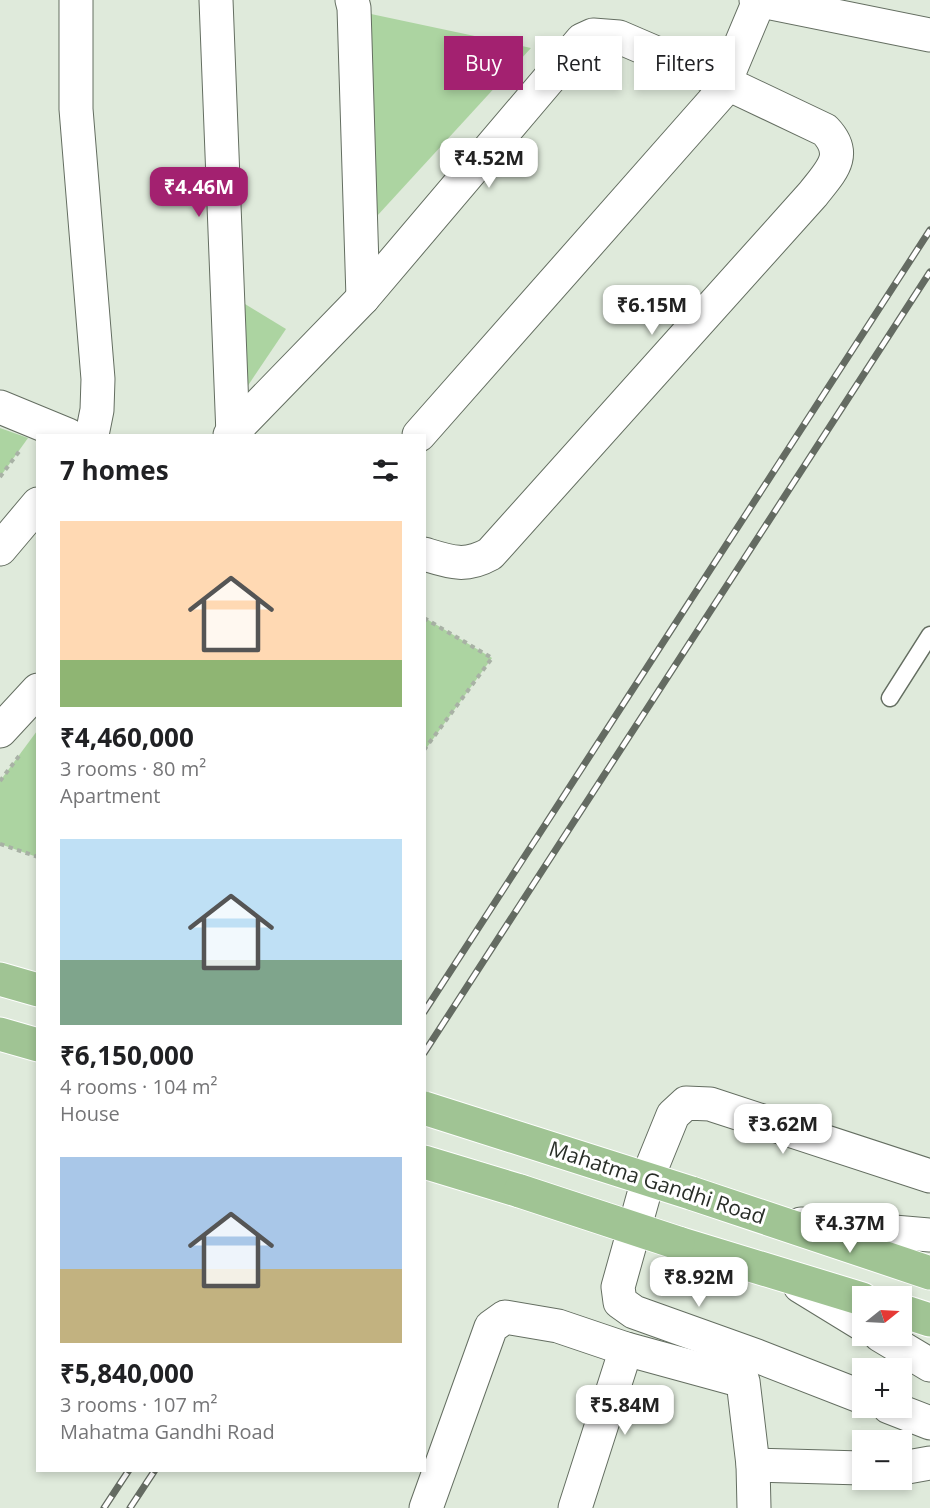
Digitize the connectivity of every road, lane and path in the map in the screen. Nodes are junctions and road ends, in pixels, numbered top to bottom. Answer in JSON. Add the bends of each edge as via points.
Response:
{"nodes":[{"id":1,"x":76,"y":0,"type":"edge"},
{"id":2,"x":216,"y":0,"type":"edge"},
{"id":3,"x":352,"y":0,"type":"edge"},
{"id":4,"x":757,"y":0,"type":"edge"},
{"id":5,"x":930,"y":35,"type":"edge"},
{"id":6,"x":634,"y":43,"type":"edge"},
{"id":7,"x":735,"y":59,"type":"edge"},
{"id":8,"x":735,"y":87,"type":"edge"},
{"id":9,"x":722,"y":90,"type":"edge"},
{"id":10,"x":363,"y":298,"type":"junction"},
{"id":11,"x":0,"y":407,"type":"edge"},
{"id":12,"x":232,"y":433,"type":"edge"},
{"id":13,"x":66,"y":434,"type":"edge"},
{"id":14,"x":92,"y":434,"type":"edge"},
{"id":15,"x":419,"y":434,"type":"edge"},
{"id":16,"x":36,"y":506,"type":"edge"},
{"id":17,"x":0,"y":549,"type":"edge"},
{"id":18,"x":426,"y":554,"type":"edge"},
{"id":19,"x":426,"y":619,"type":"edge"},
{"id":20,"x":930,"y":635,"type":"edge"},
{"id":21,"x":36,"y":692,"type":"edge"},
{"id":22,"x":890,"y":698,"type":"dead end"},
{"id":23,"x":0,"y":731,"type":"edge"},
{"id":24,"x":426,"y":747,"type":"edge"},
{"id":25,"x":0,"y":844,"type":"edge"},
{"id":26,"x":36,"y":856,"type":"edge"},
{"id":27,"x":0,"y":979,"type":"edge"},
{"id":28,"x":36,"y":989,"type":"edge"},
{"id":29,"x":0,"y":1034,"type":"edge"},
{"id":30,"x":36,"y":1045,"type":"edge"},
{"id":31,"x":426,"y":1109,"type":"edge"},
{"id":32,"x":426,"y":1163,"type":"edge"},
{"id":33,"x":930,"y":1176,"type":"edge"},
{"id":34,"x":775,"y":1222,"type":"junction"},
{"id":35,"x":930,"y":1235,"type":"edge"},
{"id":36,"x":778,"y":1272,"type":"junction"},
{"id":37,"x":930,"y":1273,"type":"edge"},
{"id":38,"x":852,"y":1296,"type":"edge"},
{"id":39,"x":912,"y":1314,"type":"edge"},
{"id":40,"x":852,"y":1318,"type":"edge"},
{"id":41,"x":930,"y":1320,"type":"edge"},
{"id":42,"x":898,"y":1346,"type":"edge"},
{"id":43,"x":626,"y":1349,"type":"junction"},
{"id":44,"x":930,"y":1365,"type":"edge"},
{"id":45,"x":852,"y":1393,"type":"edge"},
{"id":46,"x":912,"y":1416,"type":"edge"},
{"id":47,"x":930,"y":1423,"type":"edge"},
{"id":48,"x":930,"y":1463,"type":"edge"},
{"id":49,"x":753,"y":1465,"type":"junction"},
{"id":50,"x":912,"y":1466,"type":"edge"},
{"id":51,"x":852,"y":1468,"type":"edge"},
{"id":52,"x":426,"y":1508,"type":"edge"},
{"id":53,"x":574,"y":1508,"type":"edge"},
{"id":54,"x":754,"y":1508,"type":"edge"}],
"edges":[{"from":1,"to":14,"type":"street","via":[[76,109],[98,379]]},
{"from":2,"to":12,"type":"street"},
{"from":3,"to":10,"type":"street"},
{"from":4,"to":5,"type":"street"},
{"from":4,"to":7,"type":"street"},
{"from":6,"to":10,"type":"street","via":[[620,37],[593,35],[582,40]]},
{"from":8,"to":18,"type":"street","via":[[825,130],[838,149],[827,176],[768,247],[490,554],[471,563]]},
{"from":9,"to":15,"type":"street"},
{"from":10,"to":12,"type":"street"},
{"from":11,"to":13,"type":"street"},
{"from":16,"to":17,"type":"street"},
{"from":19,"to":24,"type":"path","via":[[492,657]]},
{"from":20,"to":22,"type":"lane"},
{"from":21,"to":23,"type":"street"},
{"from":25,"to":26,"type":"path"},
{"from":27,"to":28,"type":"main road"},
{"from":29,"to":30,"type":"main road"},
{"from":31,"to":34,"type":"main road","name":"Mahatma Gandhi Road","bridge":true},
{"from":32,"to":36,"type":"main road","bridge":true},
{"from":33,"to":45,"type":"street","via":[[710,1104],[686,1103],[673,1115],[651,1169],[618,1287],[620,1302],[634,1312]]},
{"from":34,"to":35,"type":"street","name":"Mahatma Gandhi Road"},
{"from":34,"to":37,"type":"main road"},
{"from":36,"to":38,"type":"main road"},
{"from":36,"to":40,"type":"street"},
{"from":39,"to":41,"type":"main road"},
{"from":42,"to":44,"type":"street"},
{"from":43,"to":49,"type":"street","via":[[743,1381]]},
{"from":43,"to":52,"type":"street","via":[[558,1326],[505,1317],[491,1327]]},
{"from":43,"to":53,"type":"street"},
{"from":46,"to":47,"type":"street"},
{"from":48,"to":50,"type":"street"},
{"from":49,"to":51,"type":"street"},
{"from":49,"to":54,"type":"street"}]}
